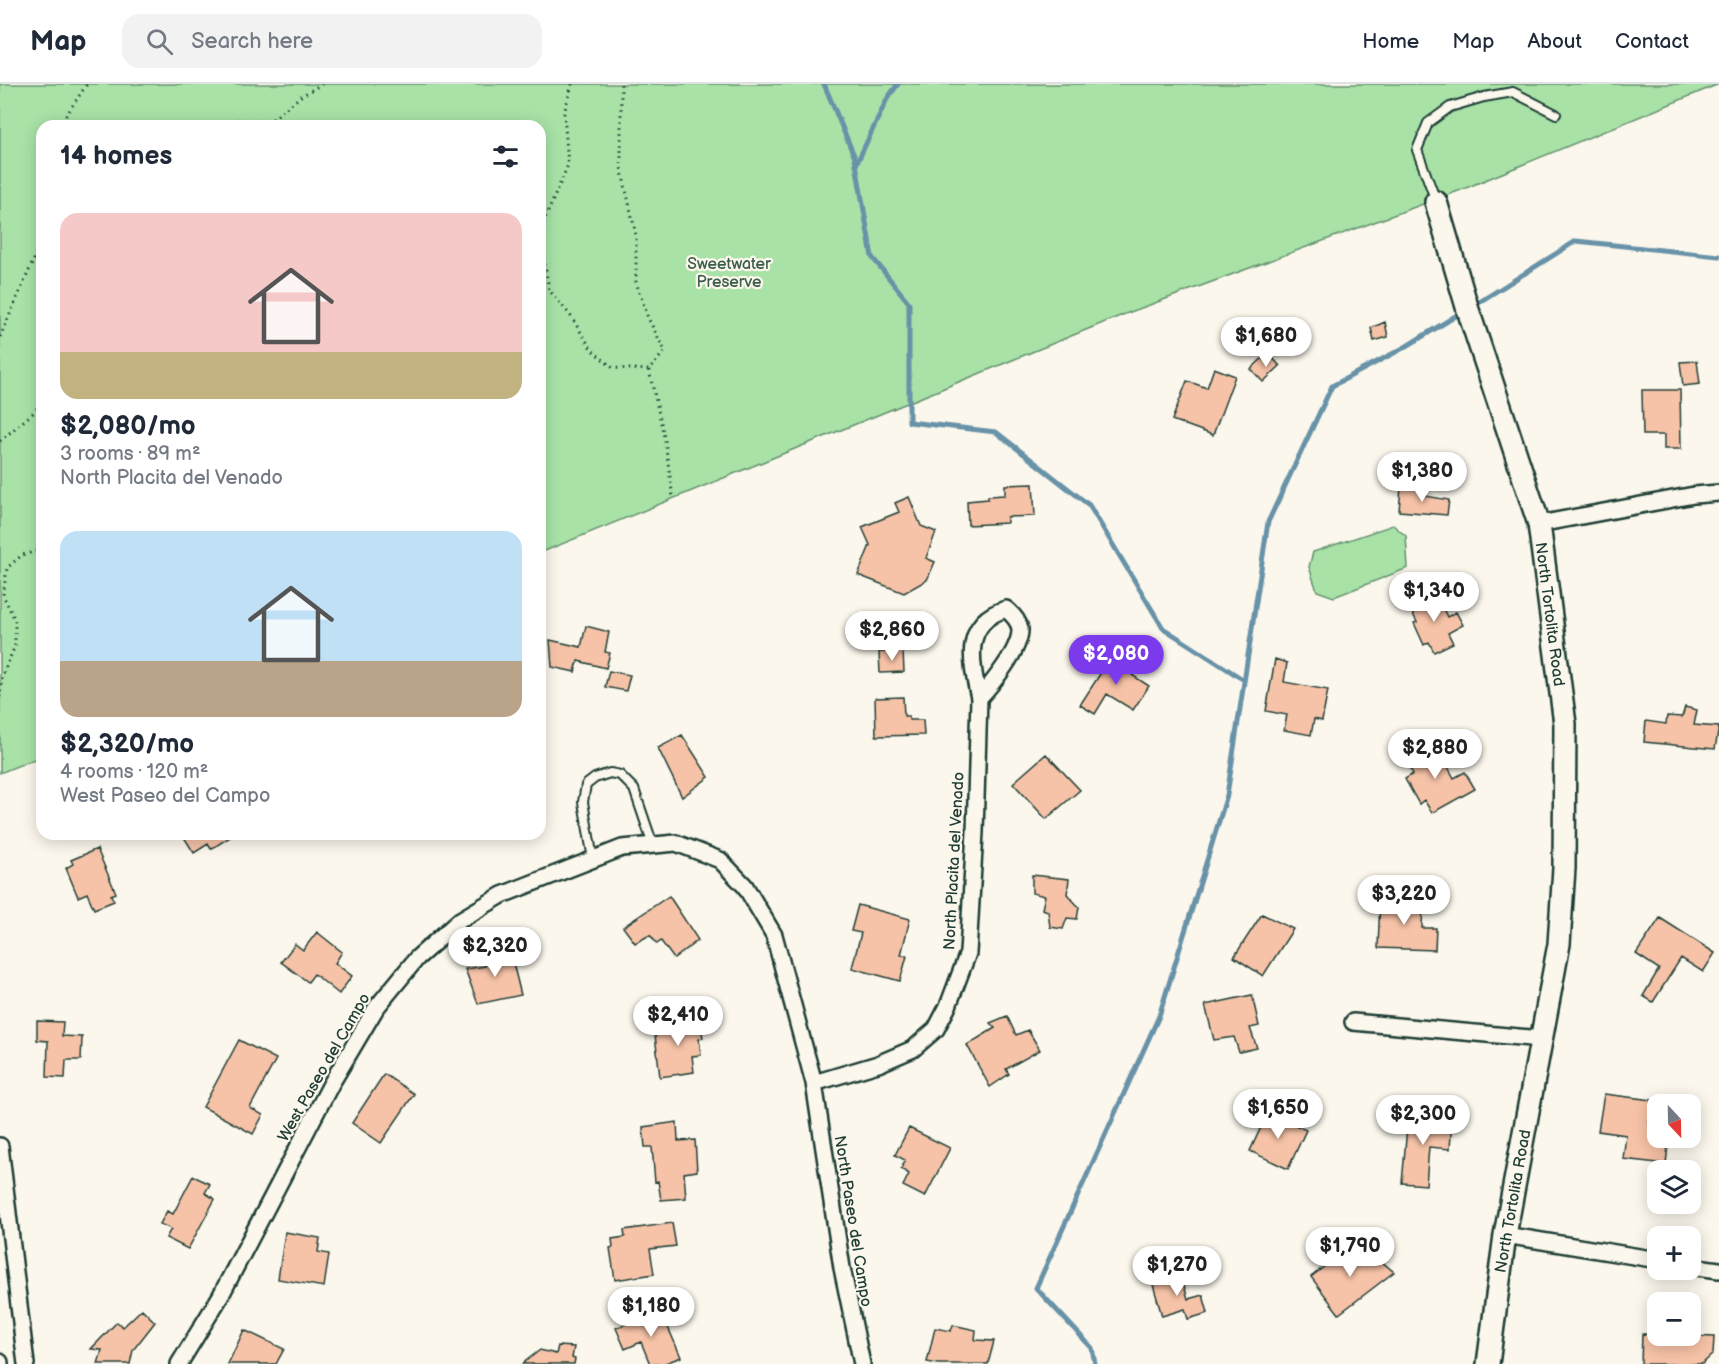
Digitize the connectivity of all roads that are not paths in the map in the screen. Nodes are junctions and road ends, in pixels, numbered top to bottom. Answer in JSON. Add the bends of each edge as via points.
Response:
{"nodes":[{"id":1,"x":1556,"y":114,"type":"dead end"},
{"id":2,"x":1436,"y":202,"type":"joint"},
{"id":3,"x":1719,"y":493,"type":"edge"},
{"id":4,"x":1539,"y":524,"type":"junction"},
{"id":5,"x":979,"y":698,"type":"junction"},
{"id":6,"x":653,"y":845,"type":"junction"},
{"id":7,"x":593,"y":859,"type":"junction"},
{"id":8,"x":1353,"y":1022,"type":"dead end"},
{"id":9,"x":1542,"y":1039,"type":"junction"},
{"id":10,"x":814,"y":1083,"type":"junction"},
{"id":11,"x":0,"y":1146,"type":"edge"},
{"id":12,"x":1505,"y":1234,"type":"junction"},
{"id":13,"x":1647,"y":1258,"type":"edge"},
{"id":14,"x":1701,"y":1268,"type":"edge"},
{"id":15,"x":1719,"y":1270,"type":"edge"},
{"id":16,"x":26,"y":1364,"type":"edge"},
{"id":17,"x":179,"y":1364,"type":"edge"},
{"id":18,"x":862,"y":1364,"type":"edge"},
{"id":19,"x":1488,"y":1364,"type":"edge"}],
"edges":[{"from":1,"to":2,"type":"lane","via":[[1513,92],[1450,107],[1428,123],[1417,150]]},
{"from":2,"to":4,"type":"street","name":"North Tortolita Road"},
{"from":3,"to":4,"type":"street"},
{"from":4,"to":9,"type":"street","name":"North Tortolita Road","via":[[1565,724],[1559,944]]},
{"from":5,"to":5,"type":"street","name":"North Placita del Venado","via":[[995,681],[1015,647],[1020,628],[1006,609],[992,613],[974,636],[974,676]]},
{"from":5,"to":10,"type":"street","name":"North Placita del Venado","via":[[968,953],[948,1006],[936,1029],[913,1049]]},
{"from":6,"to":7,"type":"street","name":"West Paseo del Campo","via":[[622,848]]},
{"from":6,"to":7,"type":"lane","via":[[634,789],[620,775],[610,773],[586,785],[583,802]]},
{"from":6,"to":10,"type":"street","name":"West Paseo del Campo","via":[[676,843],[720,860],[746,886],[774,935]]},
{"from":7,"to":17,"type":"street","name":"West Paseo del Campo","via":[[502,894],[460,920],[403,974],[376,1008],[331,1084],[220,1297]]},
{"from":8,"to":9,"type":"street"},
{"from":9,"to":12,"type":"street","name":"North Tortolita Road"},
{"from":10,"to":18,"type":"street","name":"North Paseo del Campo","via":[[842,1268]]},
{"from":11,"to":16,"type":"street"},
{"from":12,"to":13,"type":"street"},
{"from":12,"to":19,"type":"street","name":"North Tortolita Road"},
{"from":14,"to":15,"type":"street"}]}
